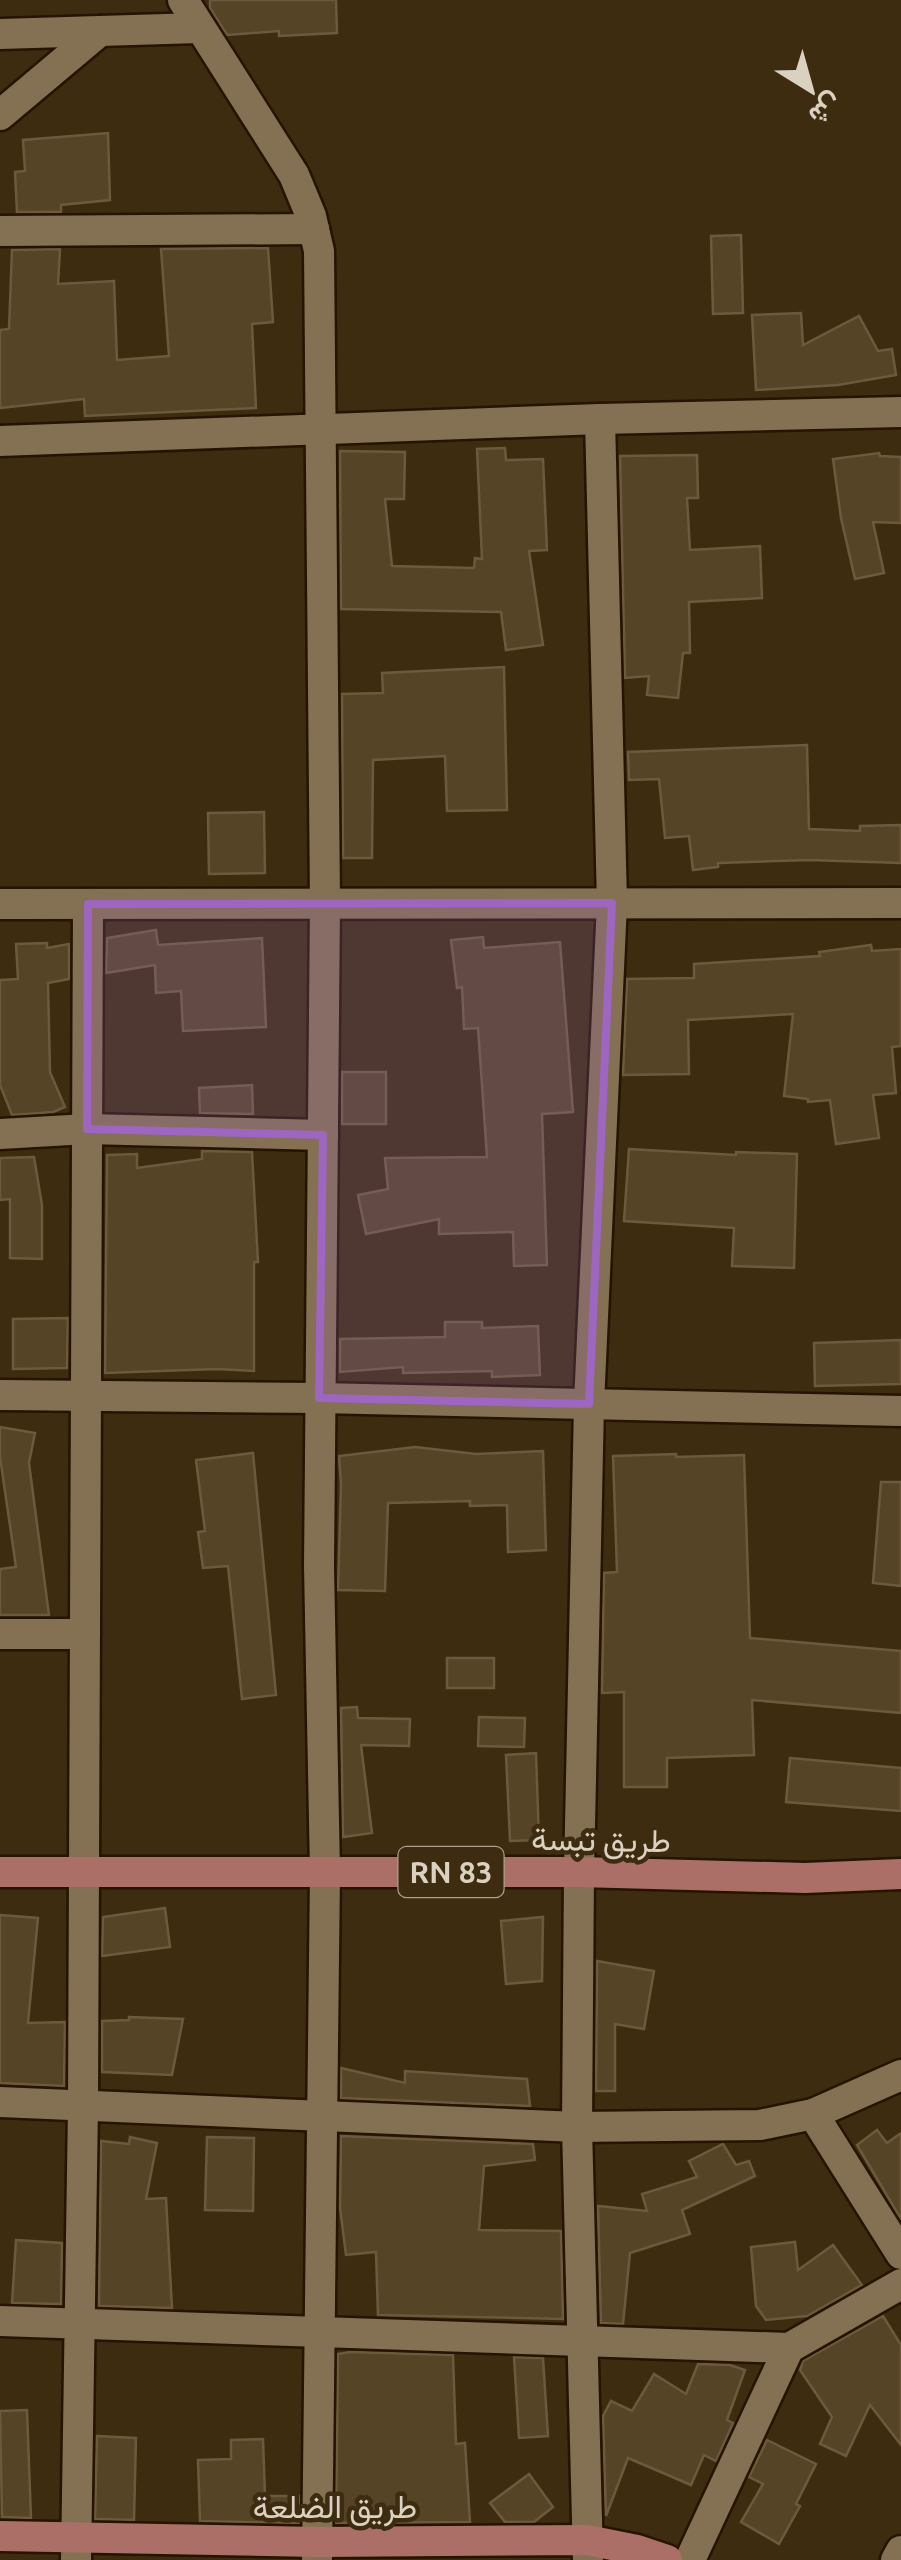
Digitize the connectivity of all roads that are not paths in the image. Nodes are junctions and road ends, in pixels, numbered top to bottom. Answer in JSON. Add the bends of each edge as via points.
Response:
{"nodes":[{"id":1,"x":183,"y":0,"type":"edge"},
{"id":2,"x":119,"y":21,"type":"edge"},
{"id":3,"x":198,"y":28,"type":"junction"},
{"id":4,"x":0,"y":34,"type":"edge"},
{"id":5,"x":0,"y":114,"type":"edge"},
{"id":6,"x":314,"y":229,"type":"junction"},
{"id":7,"x":0,"y":231,"type":"edge"},
{"id":8,"x":901,"y":412,"type":"edge"},
{"id":9,"x":600,"y":419,"type":"junction"},
{"id":10,"x":321,"y":430,"type":"junction"},
{"id":11,"x":0,"y":441,"type":"edge"},
{"id":12,"x":612,"y":902,"type":"junction"},
{"id":13,"x":901,"y":902,"type":"edge"},
{"id":14,"x":0,"y":904,"type":"edge"},
{"id":15,"x":88,"y":904,"type":"junction"},
{"id":16,"x":324,"y":904,"type":"junction"},
{"id":17,"x":87,"y":1129,"type":"junction"},
{"id":18,"x":0,"y":1134,"type":"edge"},
{"id":19,"x":324,"y":1135,"type":"junction"},
{"id":20,"x":0,"y":1395,"type":"edge"},
{"id":21,"x":86,"y":1397,"type":"junction"},
{"id":22,"x":320,"y":1398,"type":"junction"},
{"id":23,"x":590,"y":1404,"type":"junction"},
{"id":24,"x":901,"y":1410,"type":"edge"},
{"id":25,"x":0,"y":1634,"type":"edge"},
{"id":26,"x":85,"y":1634,"type":"junction"},
{"id":27,"x":0,"y":1872,"type":"edge"},
{"id":28,"x":84,"y":1872,"type":"junction"},
{"id":29,"x":324,"y":1872,"type":"junction"},
{"id":30,"x":579,"y":1872,"type":"junction"},
{"id":31,"x":901,"y":1874,"type":"edge"},
{"id":32,"x":901,"y":2074,"type":"edge"},
{"id":33,"x":0,"y":2102,"type":"edge"},
{"id":34,"x":83,"y":2108,"type":"junction"},
{"id":35,"x":323,"y":2114,"type":"junction"},
{"id":36,"x":813,"y":2114,"type":"junction"},
{"id":37,"x":577,"y":2127,"type":"junction"},
{"id":38,"x":901,"y":2254,"type":"edge"},
{"id":39,"x":901,"y":2284,"type":"edge"},
{"id":40,"x":0,"y":2321,"type":"edge"},
{"id":41,"x":80,"y":2324,"type":"junction"},
{"id":42,"x":320,"y":2332,"type":"junction"},
{"id":43,"x":584,"y":2338,"type":"junction"},
{"id":44,"x":789,"y":2348,"type":"junction"},
{"id":45,"x":0,"y":2536,"type":"edge"},
{"id":46,"x":76,"y":2549,"type":"edge"},
{"id":47,"x":587,"y":2550,"type":"edge"},
{"id":48,"x":317,"y":2551,"type":"edge"},
{"id":49,"x":901,"y":2551,"type":"edge"},
{"id":50,"x":666,"y":2560,"type":"edge"},
{"id":51,"x":690,"y":2560,"type":"edge"},
{"id":52,"x":896,"y":2560,"type":"edge"}],
"edges":[{"from":1,"to":3,"type":"street"},
{"from":2,"to":3,"type":"street"},
{"from":2,"to":4,"type":"street"},
{"from":2,"to":5,"type":"street"},
{"from":3,"to":6,"type":"street","via":[[294,176]]},
{"from":6,"to":7,"type":"street"},
{"from":6,"to":10,"type":"street"},
{"from":8,"to":9,"type":"street"},
{"from":9,"to":10,"type":"street"},
{"from":9,"to":12,"type":"street"},
{"from":10,"to":11,"type":"street"},
{"from":10,"to":16,"type":"street"},
{"from":12,"to":13,"type":"street"},
{"from":12,"to":16,"type":"street"},
{"from":12,"to":23,"type":"street"},
{"from":14,"to":15,"type":"street"},
{"from":15,"to":16,"type":"street"},
{"from":15,"to":17,"type":"street"},
{"from":16,"to":19,"type":"street"},
{"from":17,"to":18,"type":"street"},
{"from":17,"to":19,"type":"street"},
{"from":17,"to":21,"type":"street"},
{"from":19,"to":22,"type":"street"},
{"from":20,"to":21,"type":"street"},
{"from":21,"to":22,"type":"street"},
{"from":21,"to":26,"type":"street"},
{"from":22,"to":23,"type":"street"},
{"from":22,"to":29,"type":"street"},
{"from":23,"to":24,"type":"street"},
{"from":23,"to":30,"type":"street"},
{"from":25,"to":26,"type":"street"},
{"from":26,"to":28,"type":"street"},
{"from":27,"to":28,"type":"main road","name":"طريق تبسة","number":"RN 83"},
{"from":28,"to":29,"type":"main road","name":"طريق تبسة","number":"RN 83"},
{"from":28,"to":34,"type":"street"},
{"from":29,"to":30,"type":"main road","name":"طريق تبسة","number":"RN 83"},
{"from":29,"to":35,"type":"street"},
{"from":30,"to":31,"type":"main road","name":"طريق تبسة","number":"RN 83"},
{"from":30,"to":37,"type":"street"},
{"from":32,"to":36,"type":"street"},
{"from":33,"to":34,"type":"street"},
{"from":34,"to":35,"type":"street"},
{"from":34,"to":41,"type":"street"},
{"from":35,"to":37,"type":"street"},
{"from":35,"to":42,"type":"street"},
{"from":36,"to":37,"type":"street","via":[[760,2125]]},
{"from":36,"to":38,"type":"street"},
{"from":37,"to":43,"type":"street"},
{"from":39,"to":44,"type":"street"},
{"from":40,"to":41,"type":"street"},
{"from":41,"to":42,"type":"street"},
{"from":41,"to":46,"type":"street"},
{"from":42,"to":43,"type":"street"},
{"from":42,"to":48,"type":"street"},
{"from":43,"to":44,"type":"street"},
{"from":43,"to":47,"type":"street"},
{"from":44,"to":51,"type":"street"},
{"from":45,"to":46,"type":"main road","name":"طريق الضلعة"},
{"from":46,"to":48,"type":"main road","name":"طريق الضلعة"},
{"from":47,"to":48,"type":"main road","name":"طريق الضلعة"},
{"from":47,"to":50,"type":"main road","name":"طريق الضلعة","via":[[637,2550]]},
{"from":49,"to":52,"type":"street"}]}
